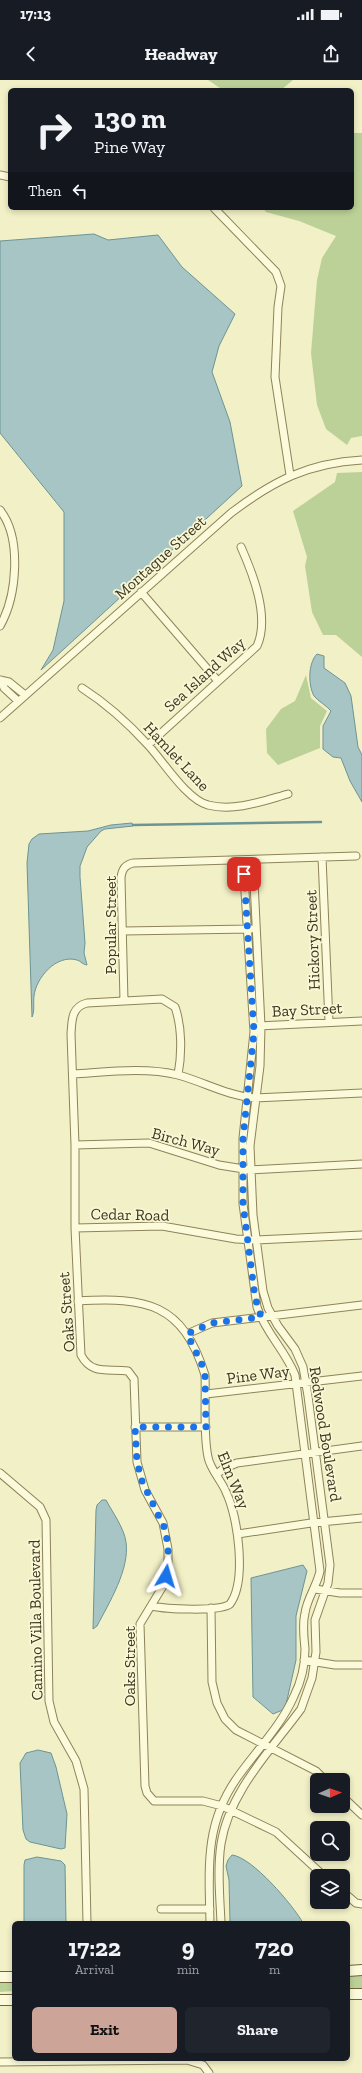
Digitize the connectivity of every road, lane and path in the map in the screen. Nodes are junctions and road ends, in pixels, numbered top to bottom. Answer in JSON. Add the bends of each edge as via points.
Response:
{"nodes":[{"id":1,"x":216,"y":210,"type":"edge"},
{"id":2,"x":362,"y":460,"type":"edge"},
{"id":3,"x":290,"y":475,"type":"junction"},
{"id":4,"x":0,"y":510,"type":"edge"},
{"id":5,"x":241,"y":547,"type":"dead end"},
{"id":6,"x":141,"y":592,"type":"junction"},
{"id":7,"x":0,"y":626,"type":"edge"},
{"id":8,"x":1,"y":680,"type":"edge"},
{"id":9,"x":217,"y":680,"type":"junction"},
{"id":10,"x":82,"y":688,"type":"dead end"},
{"id":11,"x":25,"y":695,"type":"junction"},
{"id":12,"x":18,"y":701,"type":"junction"},
{"id":13,"x":0,"y":718,"type":"edge"},
{"id":14,"x":148,"y":745,"type":"junction"},
{"id":15,"x":288,"y":794,"type":"dead end"},
{"id":16,"x":356,"y":856,"type":"dead end"},
{"id":17,"x":322,"y":857,"type":"junction"},
{"id":18,"x":253,"y":860,"type":"junction"},
{"id":19,"x":243,"y":861,"type":"junction"},
{"id":20,"x":247,"y":929,"type":"junction"},
{"id":21,"x":256,"y":929,"type":"junction"},
{"id":22,"x":123,"y":931,"type":"junction"},
{"id":23,"x":124,"y":1001,"type":"junction"},
{"id":24,"x":362,"y":1021,"type":"edge"},
{"id":25,"x":329,"y":1022,"type":"junction"},
{"id":26,"x":254,"y":1026,"type":"junction"},
{"id":27,"x":261,"y":1026,"type":"junction"},
{"id":28,"x":74,"y":1074,"type":"junction"},
{"id":29,"x":178,"y":1075,"type":"junction"},
{"id":30,"x":362,"y":1093,"type":"edge"},
{"id":31,"x":247,"y":1098,"type":"junction"},
{"id":32,"x":255,"y":1098,"type":"junction"},
{"id":33,"x":75,"y":1144,"type":"junction"},
{"id":34,"x":362,"y":1164,"type":"edge"},
{"id":35,"x":246,"y":1170,"type":"junction"},
{"id":36,"x":75,"y":1228,"type":"junction"},
{"id":37,"x":362,"y":1235,"type":"edge"},
{"id":38,"x":248,"y":1240,"type":"junction"},
{"id":39,"x":256,"y":1240,"type":"junction"},
{"id":40,"x":78,"y":1301,"type":"junction"},
{"id":41,"x":362,"y":1305,"type":"edge"},
{"id":42,"x":271,"y":1316,"type":"junction"},
{"id":43,"x":261,"y":1317,"type":"junction"},
{"id":44,"x":187,"y":1334,"type":"junction"},
{"id":45,"x":362,"y":1376,"type":"edge"},
{"id":46,"x":306,"y":1382,"type":"junction"},
{"id":47,"x":296,"y":1383,"type":"junction"},
{"id":48,"x":206,"y":1394,"type":"junction"},
{"id":49,"x":135,"y":1427,"type":"junction"},
{"id":50,"x":206,"y":1427,"type":"junction"},
{"id":51,"x":362,"y":1446,"type":"edge"},
{"id":52,"x":315,"y":1451,"type":"junction"},
{"id":53,"x":305,"y":1452,"type":"junction"},
{"id":54,"x":0,"y":1473,"type":"edge"},
{"id":55,"x":217,"y":1474,"type":"junction"},
{"id":56,"x":362,"y":1518,"type":"edge"},
{"id":57,"x":324,"y":1521,"type":"junction"},
{"id":58,"x":314,"y":1522,"type":"junction"},
{"id":59,"x":238,"y":1534,"type":"junction"},
{"id":60,"x":315,"y":1589,"type":"junction"},
{"id":61,"x":325,"y":1591,"type":"junction"},
{"id":62,"x":362,"y":1594,"type":"edge"},
{"id":63,"x":152,"y":1606,"type":"junction"},
{"id":64,"x":211,"y":1608,"type":"junction"},
{"id":65,"x":304,"y":1660,"type":"junction"},
{"id":66,"x":315,"y":1662,"type":"junction"},
{"id":67,"x":362,"y":1665,"type":"edge"},
{"id":68,"x":263,"y":1744,"type":"junction"},
{"id":69,"x":271,"y":1749,"type":"junction"},
{"id":70,"x":318,"y":1773,"type":"edge"},
{"id":71,"x":350,"y":1804,"type":"edge"},
{"id":72,"x":222,"y":1806,"type":"junction"},
{"id":73,"x":231,"y":1810,"type":"junction"},
{"id":74,"x":362,"y":1815,"type":"edge"},
{"id":75,"x":316,"y":1869,"type":"edge"},
{"id":76,"x":220,"y":1891,"type":"junction"},
{"id":77,"x":209,"y":1892,"type":"junction"},
{"id":78,"x":350,"y":1898,"type":"edge"},
{"id":79,"x":362,"y":1904,"type":"edge"},
{"id":80,"x":210,"y":1908,"type":"junction"},
{"id":81,"x":161,"y":1909,"type":"dead end"},
{"id":82,"x":87,"y":1921,"type":"edge"},
{"id":83,"x":210,"y":1921,"type":"edge"},
{"id":84,"x":221,"y":1921,"type":"edge"},
{"id":85,"x":362,"y":1970,"type":"edge"},
{"id":86,"x":350,"y":1971,"type":"edge"},
{"id":87,"x":0,"y":1977,"type":"edge"},
{"id":88,"x":12,"y":1977,"type":"edge"},
{"id":89,"x":350,"y":1994,"type":"edge"},
{"id":90,"x":362,"y":1994,"type":"edge"},
{"id":91,"x":0,"y":2000,"type":"edge"},
{"id":92,"x":12,"y":2000,"type":"edge"},
{"id":93,"x":94,"y":2061,"type":"edge"},
{"id":94,"x":190,"y":2061,"type":"edge"},
{"id":95,"x":0,"y":2062,"type":"edge"},
{"id":96,"x":209,"y":2073,"type":"edge"}],
"edges":[{"from":1,"to":3,"type":"street","via":[[276,272],[281,286],[275,377]]},
{"from":2,"to":3,"type":"street","name":"Montague Street","via":[[314,467]]},
{"from":3,"to":6,"type":"street","name":"Montague Street","via":[[259,491]]},
{"from":4,"to":7,"type":"street","via":[[12,530],[14,574],[11,600]]},
{"from":5,"to":9,"type":"street","name":"Sea Island Way","via":[[255,578],[262,630],[257,646],[252,652]]},
{"from":6,"to":9,"type":"street"},
{"from":6,"to":11,"type":"street","name":"Montague Street"},
{"from":8,"to":11,"type":"street","via":[[9,682]]},
{"from":8,"to":12,"type":"street","via":[[4,688]]},
{"from":9,"to":14,"type":"street","name":"Sea Island Way"},
{"from":10,"to":14,"type":"street","name":"Hamlet Lane","via":[[107,704]]},
{"from":11,"to":12,"type":"street","name":"Montague Street"},
{"from":12,"to":13,"type":"street","name":"Montague Street"},
{"from":14,"to":15,"type":"street","name":"Hamlet Lane","via":[[194,799],[207,805],[222,807],[252,804]]},
{"from":16,"to":17,"type":"street","name":"Popular Street"},
{"from":17,"to":18,"type":"street","name":"Popular Street"},
{"from":17,"to":25,"type":"street","name":"Hickory Street"},
{"from":18,"to":19,"type":"street","name":"Popular Street"},
{"from":18,"to":21,"type":"street","name":"Redwood Boulevard"},
{"from":19,"to":20,"type":"street","name":"Redwood Boulevard"},
{"from":19,"to":22,"type":"street","name":"Popular Street","via":[[127,865],[122,872]]},
{"from":20,"to":21,"type":"street"},
{"from":20,"to":22,"type":"street"},
{"from":20,"to":26,"type":"street","name":"Redwood Boulevard"},
{"from":21,"to":27,"type":"street","name":"Redwood Boulevard"},
{"from":22,"to":23,"type":"street","name":"Popular Street"},
{"from":23,"to":28,"type":"street","name":"Oaks Street","via":[[87,1003],[75,1011],[72,1021]]},
{"from":23,"to":29,"type":"street","name":"Oaks Street","via":[[162,999],[175,1007],[179,1018]]},
{"from":24,"to":25,"type":"street","name":"Bay Street"},
{"from":25,"to":27,"type":"street","name":"Bay Street"},
{"from":26,"to":27,"type":"street","name":"Bay Street"},
{"from":26,"to":31,"type":"street","name":"Redwood Boulevard"},
{"from":27,"to":32,"type":"street","name":"Redwood Boulevard","via":[[260,1066]]},
{"from":28,"to":29,"type":"street","via":[[146,1071]]},
{"from":28,"to":33,"type":"street","name":"Oaks Street"},
{"from":29,"to":31,"type":"street"},
{"from":30,"to":32,"type":"street"},
{"from":31,"to":32,"type":"street"},
{"from":31,"to":35,"type":"street","name":"Redwood Boulevard","via":[[243,1138]]},
{"from":32,"to":35,"type":"street","name":"Redwood Boulevard"},
{"from":33,"to":35,"type":"street","name":"Birch Way","via":[[149,1143]]},
{"from":33,"to":36,"type":"street","name":"Oaks Street"},
{"from":34,"to":35,"type":"street","name":"Birch Way"},
{"from":35,"to":38,"type":"street","name":"Redwood Boulevard","via":[[243,1204]]},
{"from":35,"to":39,"type":"street","name":"Redwood Boulevard"},
{"from":36,"to":38,"type":"street","name":"Cedar Road","via":[[162,1226]]},
{"from":36,"to":40,"type":"street","name":"Oaks Street"},
{"from":37,"to":39,"type":"street"},
{"from":38,"to":39,"type":"street","name":"Cedar Road"},
{"from":38,"to":43,"type":"street","name":"Redwood Boulevard","via":[[255,1297]]},
{"from":39,"to":42,"type":"street","name":"Redwood Boulevard","via":[[263,1291]]},
{"from":40,"to":44,"type":"street","name":"Elm Way","via":[[123,1300],[144,1303],[167,1314],[178,1322]]},
{"from":40,"to":49,"type":"street","name":"Oaks Street","via":[[81,1355],[86,1364],[96,1370],[128,1371],[133,1376]]},
{"from":41,"to":42,"type":"street"},
{"from":42,"to":43,"type":"street"},
{"from":42,"to":46,"type":"street","name":"Redwood Boulevard","via":[[295,1350],[303,1367]]},
{"from":43,"to":44,"type":"street","via":[[212,1323]]},
{"from":43,"to":47,"type":"street","name":"Redwood Boulevard","via":[[288,1360]]},
{"from":44,"to":48,"type":"street","name":"Elm Way","via":[[203,1368]]},
{"from":45,"to":46,"type":"street","name":"Pine Way"},
{"from":46,"to":47,"type":"street","name":"Pine Way"},
{"from":46,"to":52,"type":"street","name":"Redwood Boulevard"},
{"from":47,"to":48,"type":"street","name":"Pine Way"},
{"from":47,"to":53,"type":"street","name":"Redwood Boulevard"},
{"from":48,"to":50,"type":"street","name":"Elm Way"},
{"from":49,"to":50,"type":"street"},
{"from":49,"to":63,"type":"street","name":"Oaks Street","via":[[137,1462],[142,1481],[163,1523],[168,1545],[166,1576],[160,1594]]},
{"from":50,"to":55,"type":"street","name":"Elm Way","via":[[208,1457]]},
{"from":51,"to":52,"type":"street"},
{"from":52,"to":53,"type":"street"},
{"from":52,"to":57,"type":"street","name":"Redwood Boulevard"},
{"from":53,"to":55,"type":"street","via":[[237,1463],[223,1468]]},
{"from":53,"to":58,"type":"street","name":"Redwood Boulevard"},
{"from":54,"to":82,"type":"street","name":"Camino Villa Boulevard","via":[[40,1507],[46,1520],[49,1701],[54,1722],[76,1761],[84,1789]]},
{"from":55,"to":59,"type":"street","name":"Elm Way","via":[[230,1502]]},
{"from":56,"to":57,"type":"street"},
{"from":57,"to":58,"type":"street"},
{"from":57,"to":61,"type":"street","name":"Redwood Boulevard","via":[[330,1565]]},
{"from":58,"to":59,"type":"street"},
{"from":58,"to":60,"type":"street","name":"Redwood Boulevard","via":[[320,1563]]},
{"from":59,"to":64,"type":"street","name":"Elm Way","via":[[238,1573],[233,1598],[227,1606]]},
{"from":60,"to":61,"type":"street"},
{"from":60,"to":65,"type":"street","name":"Redwood Boulevard","via":[[303,1622]]},
{"from":61,"to":62,"type":"street"},
{"from":61,"to":66,"type":"street","name":"Redwood Boulevard","via":[[315,1620]]},
{"from":63,"to":64,"type":"street","name":"Elm Way","via":[[163,1609]]},
{"from":63,"to":72,"type":"street","name":"Oaks Street","via":[[140,1624],[147,1793],[154,1801],[204,1801]]},
{"from":64,"to":68,"type":"street","via":[[212,1682],[217,1703],[225,1719],[236,1730]]},
{"from":65,"to":66,"type":"street"},
{"from":65,"to":68,"type":"street","name":"Redwood Boulevard","via":[[295,1695]]},
{"from":66,"to":67,"type":"street"},
{"from":66,"to":69,"type":"street","name":"Redwood Boulevard","via":[[310,1688],[301,1709]]},
{"from":68,"to":69,"type":"street"},
{"from":68,"to":72,"type":"street","name":"Redwood Boulevard","via":[[236,1780]]},
{"from":69,"to":70,"type":"street"},
{"from":69,"to":73,"type":"street","name":"Redwood Boulevard","via":[[245,1784]]},
{"from":71,"to":74,"type":"street"},
{"from":72,"to":73,"type":"street","name":"Oaks Street"},
{"from":72,"to":77,"type":"street","name":"Redwood Boulevard","via":[[210,1845]]},
{"from":73,"to":75,"type":"street","name":"Oaks Street","via":[[276,1832]]},
{"from":73,"to":76,"type":"street","name":"Redwood Boulevard","via":[[221,1844]]},
{"from":76,"to":77,"type":"street"},
{"from":76,"to":84,"type":"street","name":"Redwood Boulevard"},
{"from":77,"to":80,"type":"street","name":"Redwood Boulevard"},
{"from":78,"to":79,"type":"street"},
{"from":80,"to":81,"type":"street"},
{"from":80,"to":83,"type":"street","name":"Redwood Boulevard"},
{"from":85,"to":86,"type":"main road"},
{"from":87,"to":88,"type":"main road"},
{"from":89,"to":90,"type":"main road"},
{"from":91,"to":92,"type":"main road"},
{"from":93,"to":95,"type":"street"},
{"from":94,"to":96,"type":"street","via":[[203,2065]]}]}
